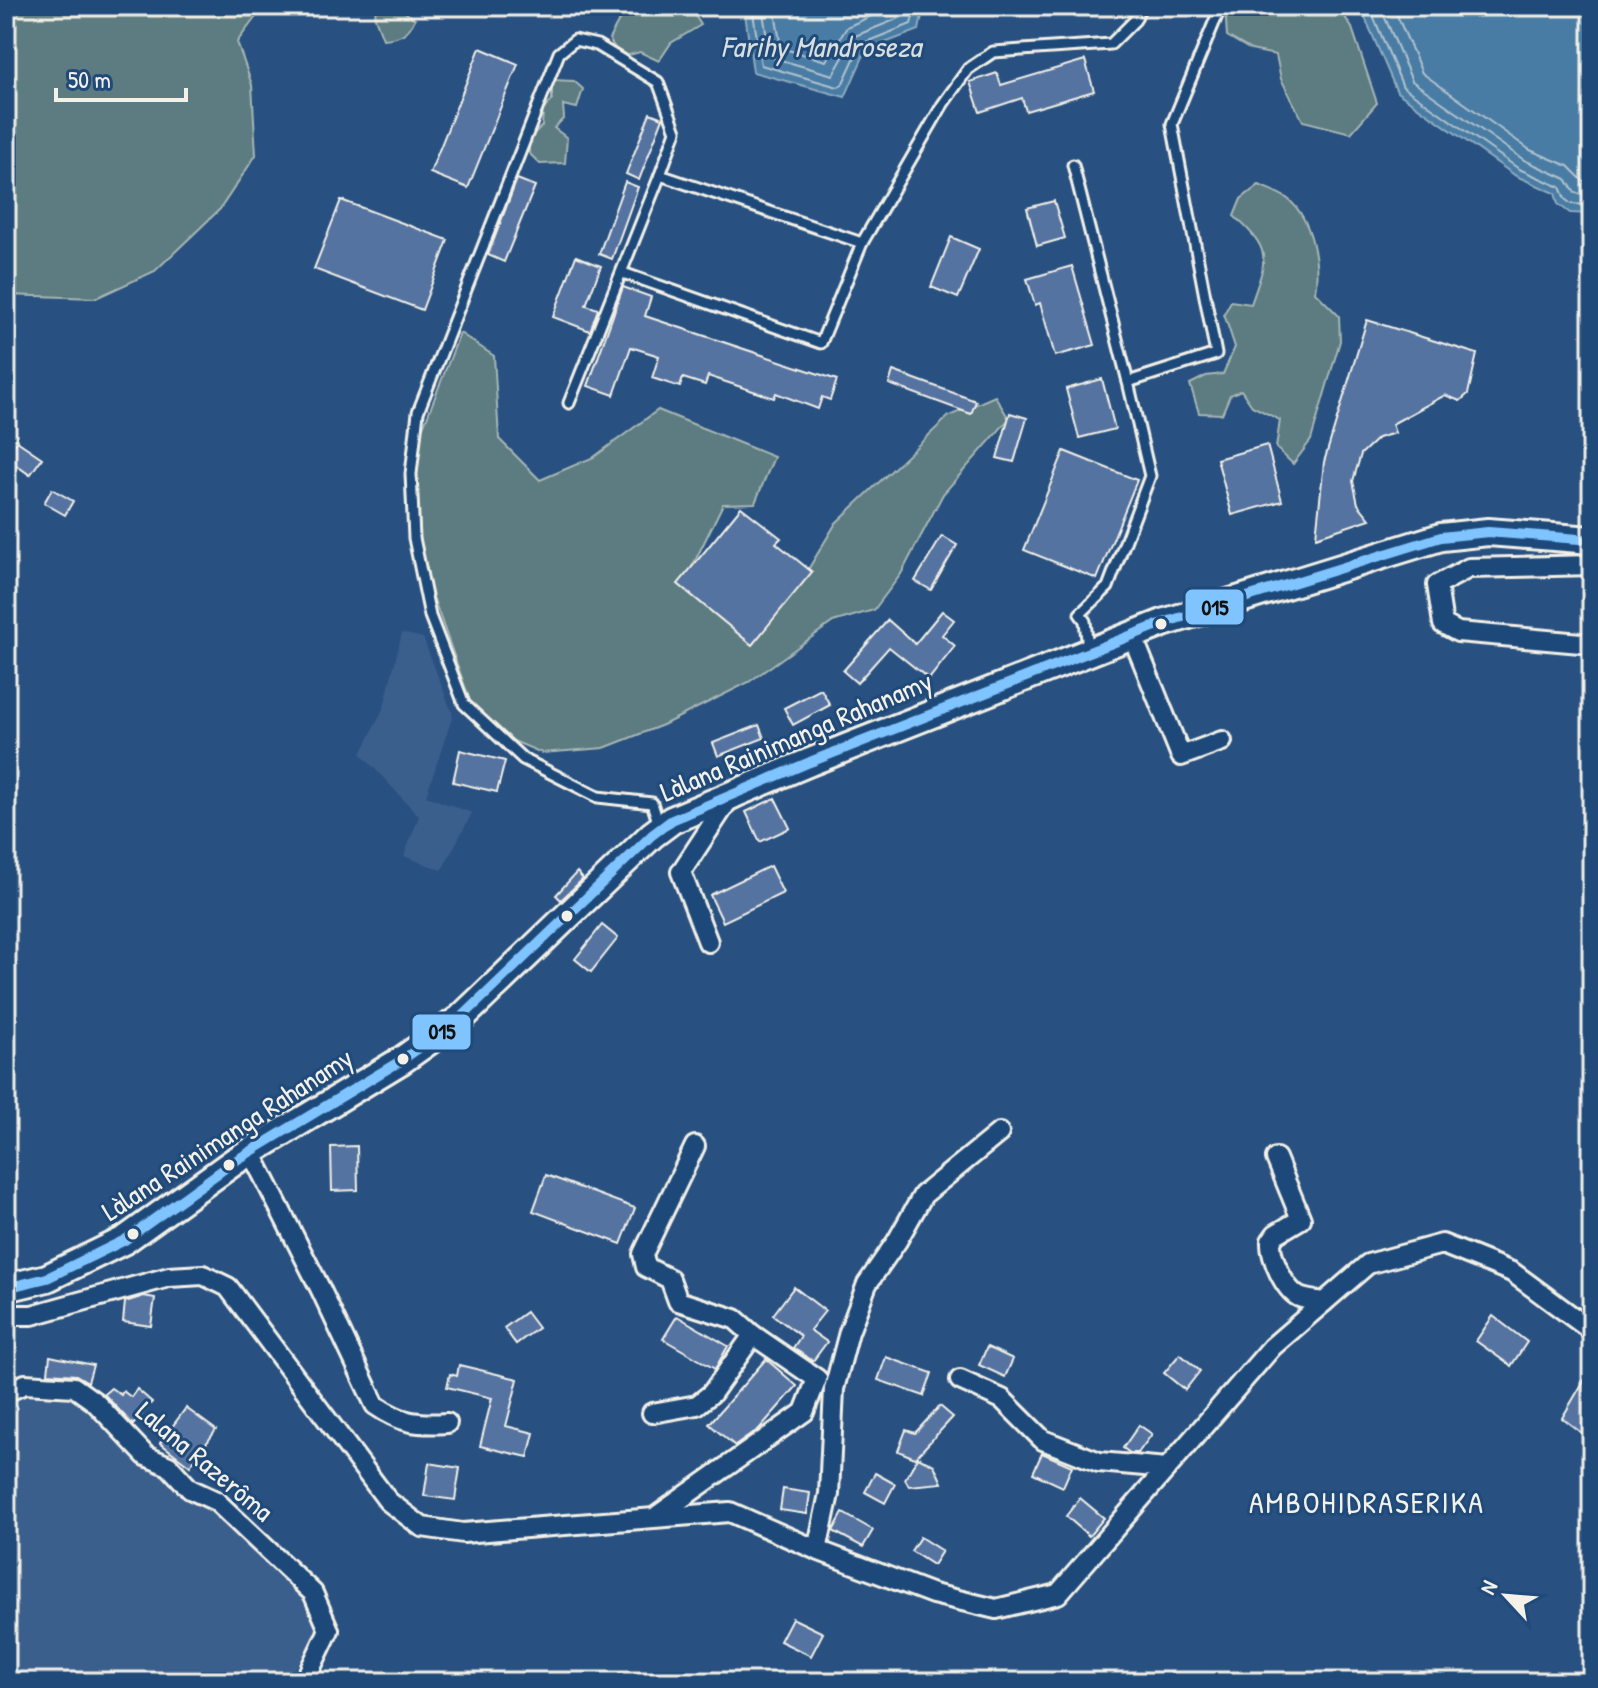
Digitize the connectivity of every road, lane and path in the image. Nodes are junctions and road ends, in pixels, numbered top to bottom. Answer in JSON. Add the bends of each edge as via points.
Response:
{"nodes":[{"id":1,"x":1141,"y":6,"type":"edge"},
{"id":2,"x":1221,"y":6,"type":"edge"},
{"id":3,"x":1073,"y":165,"type":"dead end"},
{"id":4,"x":660,"y":175,"type":"junction"},
{"id":5,"x":862,"y":243,"type":"junction"},
{"id":6,"x":623,"y":273,"type":"junction"},
{"id":7,"x":1128,"y":382,"type":"junction"},
{"id":8,"x":569,"y":403,"type":"dead end"},
{"id":9,"x":1592,"y":540,"type":"edge"},
{"id":10,"x":1592,"y":565,"type":"edge"},
{"id":11,"x":1132,"y":635,"type":"junction"},
{"id":12,"x":1592,"y":644,"type":"edge"},
{"id":13,"x":1089,"y":652,"type":"junction"},
{"id":14,"x":1222,"y":741,"type":"dead end"},
{"id":15,"x":810,"y":762,"type":"junction"},
{"id":16,"x":660,"y":828,"type":"junction"},
{"id":17,"x":708,"y":942,"type":"dead end"},
{"id":18,"x":999,"y":1133,"type":"dead end"},
{"id":19,"x":695,"y":1146,"type":"dead end"},
{"id":20,"x":251,"y":1152,"type":"junction"},
{"id":21,"x":1276,"y":1158,"type":"dead end"},
{"id":22,"x":6,"y":1288,"type":"edge"},
{"id":23,"x":1324,"y":1302,"type":"junction"},
{"id":24,"x":6,"y":1315,"type":"edge"},
{"id":25,"x":1592,"y":1331,"type":"edge"},
{"id":26,"x":753,"y":1335,"type":"junction"},
{"id":27,"x":960,"y":1380,"type":"dead end"},
{"id":28,"x":6,"y":1392,"type":"edge"},
{"id":29,"x":652,"y":1413,"type":"dead end"},
{"id":30,"x":447,"y":1423,"type":"dead end"},
{"id":31,"x":1167,"y":1468,"type":"junction"},
{"id":32,"x":656,"y":1517,"type":"junction"},
{"id":33,"x":817,"y":1550,"type":"junction"},
{"id":34,"x":304,"y":1682,"type":"edge"}],
"edges":[{"from":1,"to":5,"type":"lane","via":[[1111,44],[993,52],[968,69]]},
{"from":2,"to":7,"type":"lane","via":[[1172,124],[1216,354]]},
{"from":3,"to":7,"type":"lane"},
{"from":4,"to":5,"type":"lane"},
{"from":4,"to":6,"type":"lane"},
{"from":4,"to":16,"type":"lane","via":[[676,131],[658,82],[597,45],[575,40],[559,53],[418,412],[411,474],[414,538],[430,616],[464,704],[523,759],[598,797],[652,803]]},
{"from":5,"to":6,"type":"lane","via":[[821,343]]},
{"from":6,"to":8,"type":"lane"},
{"from":7,"to":13,"type":"lane","via":[[1150,476],[1108,587],[1080,614]]},
{"from":9,"to":11,"type":"main road","name":"Làlana Rainimanga Rahanamy","via":[[1488,532],[1441,537]]},
{"from":10,"to":12,"type":"street","via":[[1469,568],[1437,585],[1443,624],[1458,632]]},
{"from":11,"to":13,"type":"main road","name":"Làlana Rainimanga Rahanamy"},
{"from":11,"to":14,"type":"street","via":[[1181,756]]},
{"from":13,"to":15,"type":"main road","name":"Làlana Rainimanga Rahanamy"},
{"from":15,"to":16,"type":"main road","name":"Làlana Rainimanga Rahanamy"},
{"from":15,"to":17,"type":"street","via":[[727,802],[681,872]]},
{"from":16,"to":20,"type":"main road","name":"Làlana Rainimanga Rahanamy","via":[[461,1018]]},
{"from":18,"to":33,"type":"street","via":[[923,1195],[867,1284],[834,1389],[829,1494]]},
{"from":19,"to":26,"type":"street","via":[[643,1254],[646,1267],[670,1279],[678,1301],[735,1319]]},
{"from":20,"to":22,"type":"main road","name":"Làlana Rainimanga Rahanamy","via":[[125,1240],[47,1278]]},
{"from":20,"to":30,"type":"street","via":[[375,1405],[416,1425]]},
{"from":21,"to":23,"type":"street","via":[[1301,1219],[1271,1241],[1276,1267],[1300,1298]]},
{"from":23,"to":25,"type":"street","via":[[1368,1264],[1442,1244],[1512,1272]]},
{"from":23,"to":31,"type":"street","via":[[1272,1347]]},
{"from":24,"to":32,"type":"street","via":[[32,1315],[169,1277],[203,1275],[228,1287],[388,1501],[422,1527],[463,1533]]},
{"from":26,"to":29,"type":"street","via":[[712,1393],[697,1405]]},
{"from":26,"to":32,"type":"street","via":[[817,1379],[804,1412]]},
{"from":27,"to":31,"type":"street","via":[[1002,1399],[1043,1440],[1099,1462]]},
{"from":28,"to":34,"type":"street","name":"Lalana Razerôma","via":[[25,1384],[74,1387],[146,1456],[169,1466],[190,1489],[216,1501],[313,1593],[329,1630]]},
{"from":31,"to":33,"type":"street","via":[[1058,1594],[996,1609],[933,1594]]},
{"from":32,"to":33,"type":"street","via":[[730,1512]]}]}
